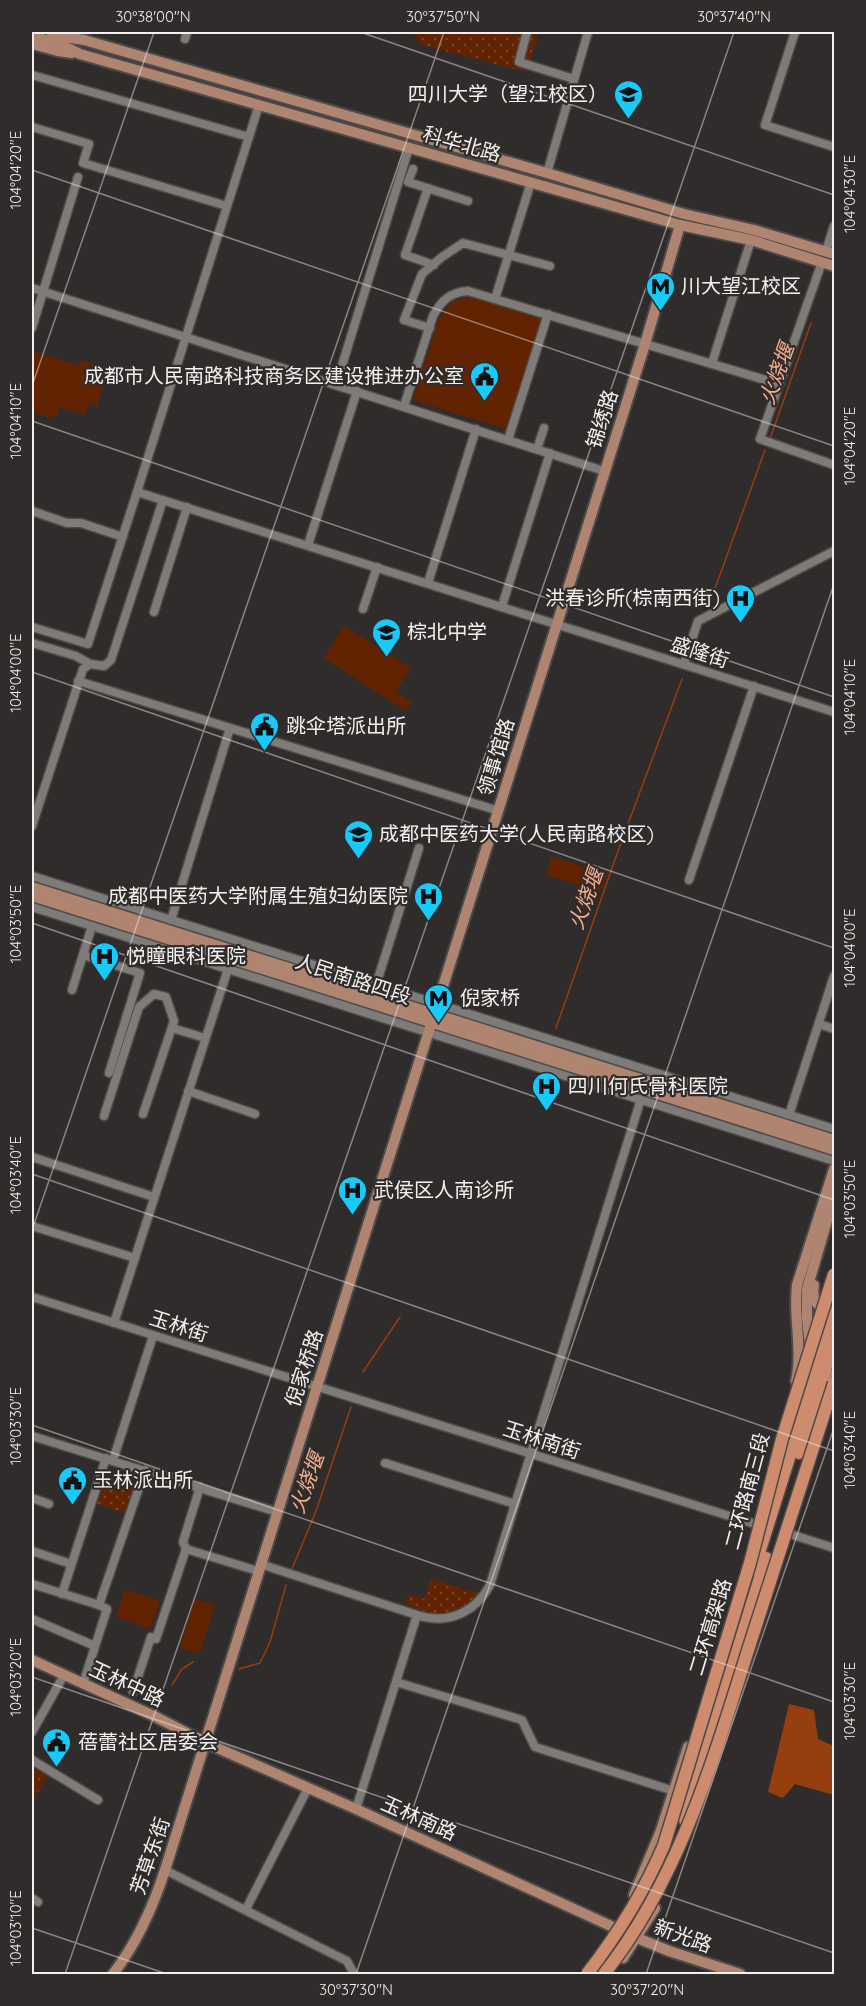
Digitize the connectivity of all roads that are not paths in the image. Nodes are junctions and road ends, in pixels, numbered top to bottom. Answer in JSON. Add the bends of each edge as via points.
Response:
{"nodes":[{"id":1,"x":39,"y":32,"type":"edge"},
{"id":2,"x":67,"y":32,"type":"edge"},
{"id":3,"x":527,"y":32,"type":"edge"},
{"id":4,"x":588,"y":32,"type":"edge"},
{"id":5,"x":795,"y":32,"type":"edge"},
{"id":6,"x":32,"y":36,"type":"edge"},
{"id":7,"x":84,"y":40,"type":"junction"},
{"id":8,"x":32,"y":44,"type":"edge"},
{"id":9,"x":80,"y":54,"type":"junction"},
{"id":10,"x":32,"y":75,"type":"edge"},
{"id":11,"x":574,"y":78,"type":"junction"},
{"id":12,"x":259,"y":105,"type":"junction"},
{"id":13,"x":32,"y":127,"type":"edge"},
{"id":14,"x":249,"y":137,"type":"junction"},
{"id":15,"x":834,"y":147,"type":"edge"},
{"id":16,"x":409,"y":148,"type":"junction"},
{"id":17,"x":413,"y":169,"type":"dead end"},
{"id":18,"x":547,"y":173,"type":"junction"},
{"id":19,"x":78,"y":177,"type":"dead end"},
{"id":20,"x":531,"y":182,"type":"junction"},
{"id":21,"x":428,"y":188,"type":"junction"},
{"id":22,"x":468,"y":201,"type":"dead end"},
{"id":23,"x":227,"y":206,"type":"junction"},
{"id":24,"x":680,"y":225,"type":"junction"},
{"id":25,"x":834,"y":226,"type":"edge"},
{"id":26,"x":752,"y":240,"type":"junction"},
{"id":27,"x":508,"y":255,"type":"junction"},
{"id":28,"x":828,"y":256,"type":"edge"},
{"id":29,"x":434,"y":265,"type":"junction"},
{"id":30,"x":550,"y":266,"type":"dead end"},
{"id":31,"x":834,"y":266,"type":"edge"},
{"id":32,"x":32,"y":288,"type":"edge"},
{"id":33,"x":43,"y":292,"type":"junction"},
{"id":34,"x":495,"y":299,"type":"junction"},
{"id":35,"x":548,"y":314,"type":"junction"},
{"id":36,"x":32,"y":328,"type":"edge"},
{"id":37,"x":430,"y":328,"type":"junction"},
{"id":38,"x":186,"y":337,"type":"junction"},
{"id":39,"x":645,"y":344,"type":"junction"},
{"id":40,"x":712,"y":363,"type":"junction"},
{"id":41,"x":779,"y":384,"type":"junction"},
{"id":42,"x":336,"y":385,"type":"junction"},
{"id":43,"x":357,"y":392,"type":"junction"},
{"id":44,"x":404,"y":406,"type":"junction"},
{"id":45,"x":544,"y":428,"type":"dead end"},
{"id":46,"x":476,"y":429,"type":"junction"},
{"id":47,"x":508,"y":440,"type":"junction"},
{"id":48,"x":537,"y":449,"type":"junction"},
{"id":49,"x":550,"y":453,"type":"junction"},
{"id":50,"x":834,"y":465,"type":"edge"},
{"id":51,"x":604,"y":471,"type":"junction"},
{"id":52,"x":137,"y":492,"type":"junction"},
{"id":53,"x":163,"y":500,"type":"junction"},
{"id":54,"x":187,"y":507,"type":"junction"},
{"id":55,"x":32,"y":511,"type":"edge"},
{"id":56,"x":123,"y":537,"type":"junction"},
{"id":57,"x":308,"y":545,"type":"junction"},
{"id":58,"x":834,"y":550,"type":"edge"},
{"id":59,"x":377,"y":567,"type":"junction"},
{"id":60,"x":428,"y":583,"type":"junction"},
{"id":61,"x":502,"y":606,"type":"junction"},
{"id":62,"x":363,"y":609,"type":"dead end"},
{"id":63,"x":154,"y":612,"type":"dead end"},
{"id":64,"x":556,"y":624,"type":"junction"},
{"id":65,"x":32,"y":627,"type":"edge"},
{"id":66,"x":32,"y":643,"type":"edge"},
{"id":67,"x":90,"y":664,"type":"junction"},
{"id":68,"x":684,"y":664,"type":"junction"},
{"id":69,"x":78,"y":681,"type":"junction"},
{"id":70,"x":754,"y":687,"type":"junction"},
{"id":71,"x":834,"y":712,"type":"edge"},
{"id":72,"x":231,"y":728,"type":"junction"},
{"id":73,"x":499,"y":811,"type":"junction"},
{"id":74,"x":32,"y":826,"type":"edge"},
{"id":75,"x":419,"y":848,"type":"dead end"},
{"id":76,"x":32,"y":876,"type":"edge"},
{"id":77,"x":689,"y":880,"type":"dead end"},
{"id":78,"x":32,"y":887,"type":"edge"},
{"id":79,"x":32,"y":896,"type":"edge"},
{"id":80,"x":32,"y":907,"type":"edge"},
{"id":81,"x":171,"y":920,"type":"junction"},
{"id":82,"x":92,"y":926,"type":"junction"},
{"id":83,"x":83,"y":955,"type":"junction"},
{"id":84,"x":228,"y":969,"type":"junction"},
{"id":85,"x":834,"y":976,"type":"edge"},
{"id":86,"x":376,"y":985,"type":"junction"},
{"id":87,"x":72,"y":990,"type":"dead end"},
{"id":88,"x":433,"y":1018,"type":"junction"},
{"id":89,"x":819,"y":1024,"type":"junction"},
{"id":90,"x":172,"y":1028,"type":"junction"},
{"id":91,"x":834,"y":1029,"type":"edge"},
{"id":92,"x":205,"y":1038,"type":"junction"},
{"id":93,"x":109,"y":1073,"type":"dead end"},
{"id":94,"x":188,"y":1091,"type":"junction"},
{"id":95,"x":641,"y":1100,"type":"junction"},
{"id":96,"x":143,"y":1114,"type":"dead end"},
{"id":97,"x":255,"y":1114,"type":"dead end"},
{"id":98,"x":789,"y":1115,"type":"junction"},
{"id":99,"x":104,"y":1116,"type":"dead end"},
{"id":100,"x":832,"y":1140,"type":"edge"},
{"id":101,"x":834,"y":1156,"type":"edge"},
{"id":102,"x":32,"y":1157,"type":"edge"},
{"id":103,"x":834,"y":1161,"type":"edge"},
{"id":104,"x":834,"y":1169,"type":"edge"},
{"id":105,"x":154,"y":1197,"type":"junction"},
{"id":106,"x":834,"y":1197,"type":"edge"},
{"id":107,"x":834,"y":1217,"type":"edge"},
{"id":108,"x":32,"y":1226,"type":"edge"},
{"id":109,"x":135,"y":1258,"type":"junction"},
{"id":110,"x":834,"y":1274,"type":"edge"},
{"id":111,"x":32,"y":1297,"type":"edge"},
{"id":112,"x":834,"y":1302,"type":"edge"},
{"id":113,"x":834,"y":1313,"type":"edge"},
{"id":114,"x":114,"y":1323,"type":"junction"},
{"id":115,"x":153,"y":1336,"type":"junction"},
{"id":116,"x":834,"y":1340,"type":"edge"},
{"id":117,"x":813,"y":1374,"type":"junction"},
{"id":118,"x":834,"y":1374,"type":"edge"},
{"id":119,"x":834,"y":1383,"type":"edge"},
{"id":120,"x":316,"y":1386,"type":"junction"},
{"id":121,"x":834,"y":1400,"type":"edge"},
{"id":122,"x":814,"y":1407,"type":"junction"},
{"id":123,"x":798,"y":1419,"type":"junction"},
{"id":124,"x":32,"y":1436,"type":"edge"},
{"id":125,"x":789,"y":1443,"type":"junction"},
{"id":126,"x":530,"y":1454,"type":"junction"},
{"id":127,"x":109,"y":1459,"type":"junction"},
{"id":128,"x":385,"y":1463,"type":"dead end"},
{"id":129,"x":772,"y":1464,"type":"junction"},
{"id":130,"x":801,"y":1468,"type":"junction"},
{"id":131,"x":145,"y":1470,"type":"junction"},
{"id":132,"x":200,"y":1488,"type":"junction"},
{"id":133,"x":32,"y":1498,"type":"edge"},
{"id":134,"x":802,"y":1500,"type":"junction"},
{"id":135,"x":49,"y":1504,"type":"dead end"},
{"id":136,"x":515,"y":1504,"type":"junction"},
{"id":137,"x":277,"y":1512,"type":"junction"},
{"id":138,"x":758,"y":1526,"type":"junction"},
{"id":139,"x":790,"y":1534,"type":"junction"},
{"id":140,"x":834,"y":1548,"type":"edge"},
{"id":141,"x":186,"y":1550,"type":"junction"},
{"id":142,"x":32,"y":1551,"type":"edge"},
{"id":143,"x":762,"y":1558,"type":"junction"},
{"id":144,"x":72,"y":1564,"type":"junction"},
{"id":145,"x":259,"y":1568,"type":"junction"},
{"id":146,"x":32,"y":1584,"type":"edge"},
{"id":147,"x":62,"y":1594,"type":"junction"},
{"id":148,"x":99,"y":1605,"type":"junction"},
{"id":149,"x":417,"y":1615,"type":"junction"},
{"id":150,"x":32,"y":1619,"type":"edge"},
{"id":151,"x":761,"y":1622,"type":"junction"},
{"id":152,"x":95,"y":1646,"type":"junction"},
{"id":153,"x":741,"y":1657,"type":"junction"},
{"id":154,"x":32,"y":1660,"type":"edge"},
{"id":155,"x":64,"y":1675,"type":"junction"},
{"id":156,"x":396,"y":1682,"type":"junction"},
{"id":157,"x":82,"y":1683,"type":"junction"},
{"id":158,"x":134,"y":1692,"type":"dead end"},
{"id":159,"x":32,"y":1732,"type":"edge"},
{"id":160,"x":206,"y":1743,"type":"junction"},
{"id":161,"x":32,"y":1760,"type":"edge"},
{"id":162,"x":308,"y":1788,"type":"junction"},
{"id":163,"x":674,"y":1791,"type":"junction"},
{"id":164,"x":98,"y":1800,"type":"dead end"},
{"id":165,"x":356,"y":1809,"type":"junction"},
{"id":166,"x":664,"y":1845,"type":"junction"},
{"id":167,"x":673,"y":1858,"type":"junction"},
{"id":168,"x":165,"y":1870,"type":"junction"},
{"id":169,"x":636,"y":1890,"type":"junction"},
{"id":170,"x":246,"y":1909,"type":"junction"},
{"id":171,"x":645,"y":1925,"type":"junction"},
{"id":172,"x":615,"y":1929,"type":"junction"},
{"id":173,"x":637,"y":1938,"type":"junction"},
{"id":174,"x":113,"y":1974,"type":"edge"},
{"id":175,"x":354,"y":1974,"type":"edge"},
{"id":176,"x":580,"y":1974,"type":"edge"},
{"id":177,"x":587,"y":1974,"type":"edge"},
{"id":178,"x":604,"y":1974,"type":"edge"},
{"id":179,"x":610,"y":1974,"type":"edge"},
{"id":180,"x":740,"y":1974,"type":"edge"}],
"edges":[{"from":1,"to":7,"type":"main road","name":"科华北路"},
{"from":2,"to":7,"type":"main road","name":"科华北路"},
{"from":3,"to":11,"type":"street","via":[[519,62]]},
{"from":4,"to":11,"type":"street"},
{"from":5,"to":15,"type":"street","via":[[765,125]]},
{"from":6,"to":9,"type":"main road","name":"科华北路"},
{"from":7,"to":18,"type":"main road","name":"科华北路"},
{"from":8,"to":9,"type":"main road","name":"科华北路"},
{"from":9,"to":12,"type":"main road","name":"科华北路"},
{"from":10,"to":14,"type":"street"},
{"from":11,"to":18,"type":"street"},
{"from":12,"to":14,"type":"street"},
{"from":12,"to":16,"type":"main road","name":"科华北路"},
{"from":13,"to":23,"type":"street","via":[[89,144],[83,163]]},
{"from":14,"to":23,"type":"street"},
{"from":16,"to":20,"type":"main road","name":"科华北路"},
{"from":16,"to":42,"type":"street"},
{"from":17,"to":21,"type":"street","via":[[408,182]]},
{"from":18,"to":28,"type":"main road","name":"科华北路","via":[[684,214],[754,230]]},
{"from":19,"to":33,"type":"street"},
{"from":20,"to":24,"type":"main road","name":"科华北路"},
{"from":20,"to":27,"type":"street"},
{"from":21,"to":22,"type":"street"},
{"from":21,"to":29,"type":"street","via":[[405,255]]},
{"from":23,"to":38,"type":"street"},
{"from":24,"to":26,"type":"main road","name":"科华北路"},
{"from":24,"to":39,"type":"main road","name":"锦绣路"},
{"from":25,"to":28,"type":"street"},
{"from":26,"to":28,"type":"main road","name":"科华北路"},
{"from":26,"to":40,"type":"street"},
{"from":27,"to":29,"type":"street","via":[[463,243]]},
{"from":27,"to":30,"type":"street"},
{"from":27,"to":34,"type":"street"},
{"from":28,"to":31,"type":"main road","name":"科华北路"},
{"from":28,"to":41,"type":"street"},
{"from":29,"to":37,"type":"street","via":[[422,274],[404,320]]},
{"from":32,"to":33,"type":"street"},
{"from":33,"to":36,"type":"street"},
{"from":33,"to":38,"type":"street"},
{"from":34,"to":35,"type":"street"},
{"from":34,"to":37,"type":"street","via":[[468,291],[455,292],[440,303]]},
{"from":35,"to":39,"type":"street"},
{"from":35,"to":47,"type":"street"},
{"from":37,"to":44,"type":"street"},
{"from":38,"to":42,"type":"street"},
{"from":38,"to":52,"type":"street"},
{"from":39,"to":40,"type":"street"},
{"from":39,"to":51,"type":"main road","name":"锦绣路"},
{"from":40,"to":41,"type":"street"},
{"from":41,"to":50,"type":"street","via":[[760,439]]},
{"from":42,"to":43,"type":"street"},
{"from":43,"to":44,"type":"street"},
{"from":43,"to":57,"type":"street"},
{"from":44,"to":46,"type":"street"},
{"from":45,"to":48,"type":"street"},
{"from":46,"to":47,"type":"street"},
{"from":46,"to":60,"type":"street"},
{"from":47,"to":48,"type":"street"},
{"from":48,"to":49,"type":"street"},
{"from":49,"to":51,"type":"street"},
{"from":49,"to":61,"type":"street"},
{"from":51,"to":64,"type":"main road","name":"锦绣路"},
{"from":52,"to":53,"type":"street","name":"盛隆街"},
{"from":52,"to":56,"type":"street"},
{"from":53,"to":54,"type":"street","name":"盛隆街"},
{"from":53,"to":67,"type":"street","via":[[111,660],[104,666]]},
{"from":54,"to":57,"type":"street","name":"盛隆街"},
{"from":54,"to":63,"type":"street"},
{"from":55,"to":56,"type":"street"},
{"from":56,"to":65,"type":"street","via":[[88,644]]},
{"from":57,"to":59,"type":"street","name":"盛隆街"},
{"from":58,"to":68,"type":"street","via":[[698,621]]},
{"from":59,"to":60,"type":"street","name":"盛隆街"},
{"from":59,"to":62,"type":"street"},
{"from":60,"to":61,"type":"street","name":"盛隆街"},
{"from":61,"to":64,"type":"street","name":"盛隆街"},
{"from":64,"to":68,"type":"street","name":"盛隆街"},
{"from":64,"to":73,"type":"main road","name":"领事馆路"},
{"from":66,"to":67,"type":"street"},
{"from":67,"to":69,"type":"street","via":[[82,669]]},
{"from":68,"to":70,"type":"street","name":"盛隆街"},
{"from":69,"to":72,"type":"street"},
{"from":69,"to":74,"type":"street"},
{"from":70,"to":71,"type":"street","name":"盛隆街"},
{"from":70,"to":77,"type":"street"},
{"from":72,"to":73,"type":"street"},
{"from":72,"to":81,"type":"street"},
{"from":73,"to":88,"type":"main road","name":"领事馆路"},
{"from":75,"to":86,"type":"street"},
{"from":76,"to":81,"type":"street","name":"人民南路四段"},
{"from":78,"to":88,"type":"main road","name":"人民南路四段"},
{"from":79,"to":88,"type":"main road","name":"人民南路四段"},
{"from":80,"to":82,"type":"street","name":"人民南路四段"},
{"from":81,"to":86,"type":"street","name":"人民南路四段"},
{"from":82,"to":83,"type":"street"},
{"from":82,"to":84,"type":"street","name":"人民南路四段"},
{"from":83,"to":87,"type":"street"},
{"from":83,"to":93,"type":"street","via":[[140,973]]},
{"from":84,"to":88,"type":"street","name":"人民南路四段"},
{"from":84,"to":92,"type":"street"},
{"from":85,"to":89,"type":"street"},
{"from":86,"to":88,"type":"street","name":"人民南路四段"},
{"from":88,"to":95,"type":"street","name":"人民南路四段"},
{"from":88,"to":98,"type":"street","name":"人民南路四段"},
{"from":88,"to":100,"type":"main road","name":"人民南路四段"},
{"from":88,"to":120,"type":"main road","name":"倪家桥路"},
{"from":89,"to":91,"type":"street"},
{"from":89,"to":98,"type":"street"},
{"from":90,"to":92,"type":"street"},
{"from":90,"to":96,"type":"street"},
{"from":90,"to":99,"type":"street","via":[[174,1021],[166,997],[154,994],[139,1007]]},
{"from":92,"to":94,"type":"street"},
{"from":94,"to":97,"type":"street"},
{"from":94,"to":105,"type":"street"},
{"from":95,"to":103,"type":"street","name":"人民南路四段"},
{"from":95,"to":126,"type":"street"},
{"from":98,"to":100,"type":"street","name":"人民南路四段"},
{"from":100,"to":101,"type":"main road"},
{"from":102,"to":105,"type":"street"},
{"from":104,"to":129,"type":"main road","name":"二环路南三段","via":[[797,1285],[797,1379]]},
{"from":105,"to":109,"type":"street"},
{"from":106,"to":117,"type":"main road","via":[[807,1289]]},
{"from":107,"to":112,"type":"main road","via":[[812,1290],[815,1302],[823,1308]]},
{"from":108,"to":109,"type":"street"},
{"from":109,"to":114,"type":"street"},
{"from":110,"to":166,"type":"highway","name":"二环高架路","bridge":true},
{"from":111,"to":114,"type":"street","name":"玉林街"},
{"from":113,"to":117,"type":"highway"},
{"from":114,"to":115,"type":"street","name":"玉林街"},
{"from":115,"to":120,"type":"street","name":"玉林街"},
{"from":115,"to":127,"type":"street"},
{"from":116,"to":122,"type":"highway"},
{"from":117,"to":123,"type":"highway"},
{"from":118,"to":122,"type":"main road"},
{"from":119,"to":167,"type":"highway","bridge":true,"via":[[721,1736]]},
{"from":120,"to":126,"type":"street","name":"玉林南街"},
{"from":120,"to":137,"type":"main road","name":"倪家桥路"},
{"from":121,"to":134,"type":"main road"},
{"from":122,"to":130,"type":"highway"},
{"from":122,"to":143,"type":"highway"},
{"from":123,"to":125,"type":"highway"},
{"from":123,"to":143,"type":"highway"},
{"from":124,"to":127,"type":"street"},
{"from":125,"to":129,"type":"main road"},
{"from":125,"to":169,"type":"highway","via":[[690,1766],[662,1845]]},
{"from":126,"to":136,"type":"street"},
{"from":126,"to":138,"type":"street","name":"玉林南街"},
{"from":127,"to":131,"type":"street"},
{"from":127,"to":144,"type":"street"},
{"from":128,"to":136,"type":"street"},
{"from":129,"to":138,"type":"main road","name":"二环路南三段"},
{"from":130,"to":134,"type":"main road"},
{"from":130,"to":153,"type":"highway"},
{"from":131,"to":132,"type":"street"},
{"from":131,"to":148,"type":"street"},
{"from":132,"to":137,"type":"street"},
{"from":132,"to":141,"type":"street","via":[[183,1542]]},
{"from":133,"to":135,"type":"street"},
{"from":134,"to":139,"type":"main road"},
{"from":136,"to":149,"type":"street","via":[[486,1593],[456,1616],[436,1619]]},
{"from":137,"to":145,"type":"main road","name":"倪家桥路"},
{"from":138,"to":163,"type":"main road","name":"二环路南三段"},
{"from":139,"to":140,"type":"street"},
{"from":139,"to":151,"type":"main road"},
{"from":141,"to":145,"type":"street"},
{"from":141,"to":158,"type":"street"},
{"from":142,"to":144,"type":"street"},
{"from":143,"to":166,"type":"highway","bridge":true,"via":[[691,1777]]},
{"from":143,"to":167,"type":"highway","bridge":true},
{"from":144,"to":147,"type":"street"},
{"from":145,"to":149,"type":"street"},
{"from":145,"to":160,"type":"main road","name":"倪家桥路"},
{"from":146,"to":147,"type":"street"},
{"from":147,"to":148,"type":"street"},
{"from":148,"to":152,"type":"street","via":[[106,1609]]},
{"from":149,"to":156,"type":"street"},
{"from":150,"to":152,"type":"street"},
{"from":151,"to":153,"type":"main road"},
{"from":151,"to":171,"type":"main road","via":[[696,1819]]},
{"from":152,"to":157,"type":"street"},
{"from":153,"to":171,"type":"highway","via":[[686,1824]]},
{"from":154,"to":155,"type":"main road","name":"玉林中路"},
{"from":155,"to":157,"type":"main road","name":"玉林中路"},
{"from":155,"to":159,"type":"street"},
{"from":156,"to":163,"type":"street","via":[[522,1719],[535,1747]]},
{"from":156,"to":165,"type":"street"},
{"from":157,"to":160,"type":"main road","name":"玉林中路"},
{"from":160,"to":162,"type":"main road","name":"玉林南路"},
{"from":160,"to":168,"type":"main road","name":"芳草东街"},
{"from":161,"to":164,"type":"street"},
{"from":162,"to":165,"type":"main road","name":"玉林南路"},
{"from":162,"to":170,"type":"street"},
{"from":163,"to":169,"type":"main road","name":"二环路南三段"},
{"from":165,"to":172,"type":"main road","name":"玉林南路"},
{"from":166,"to":177,"type":"highway","name":"二环高架路","bridge":true,"via":[[632,1909]]},
{"from":167,"to":178,"type":"highway","bridge":true,"via":[[657,1895]]},
{"from":168,"to":170,"type":"street"},
{"from":168,"to":174,"type":"main road","name":"芳草东街","via":[[133,1945]]},
{"from":169,"to":172,"type":"main road","name":"二环路南三段"},
{"from":170,"to":175,"type":"street","via":[[347,1961]]},
{"from":171,"to":173,"type":"main road"},
{"from":172,"to":173,"type":"main road","name":"新光路"},
{"from":172,"to":176,"type":"main road","name":"二环路南三段"},
{"from":173,"to":179,"type":"main road"},
{"from":173,"to":180,"type":"main road","name":"新光路"}]}
